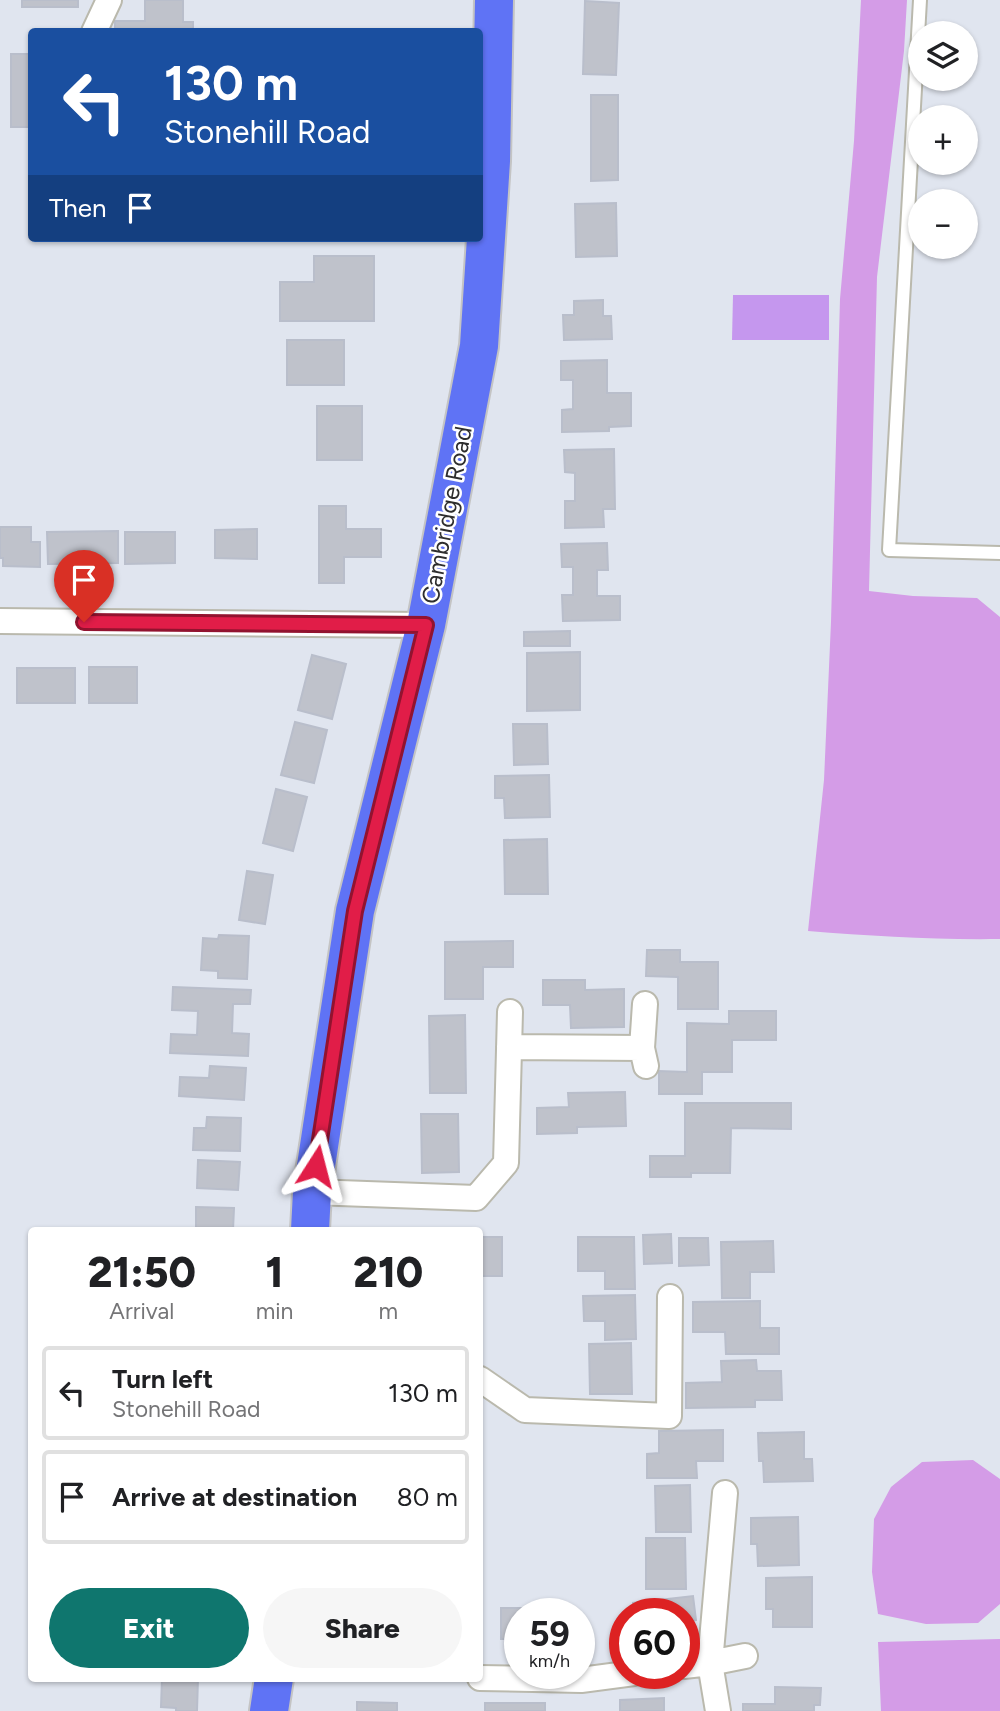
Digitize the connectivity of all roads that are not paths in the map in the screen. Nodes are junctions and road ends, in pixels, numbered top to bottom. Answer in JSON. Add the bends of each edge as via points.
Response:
{"nodes":[{"id":1,"x":109,"y":0,"type":"edge"},
{"id":2,"x":494,"y":0,"type":"edge"},
{"id":3,"x":920,"y":0,"type":"edge"},
{"id":4,"x":96,"y":28,"type":"edge"},
{"id":5,"x":1000,"y":553,"type":"edge"},
{"id":6,"x":0,"y":621,"type":"edge"},
{"id":7,"x":426,"y":625,"type":"junction"},
{"id":8,"x":645,"y":1004,"type":"dead end"},
{"id":9,"x":510,"y":1012,"type":"dead end"},
{"id":10,"x":509,"y":1048,"type":"junction"},
{"id":11,"x":312,"y":1192,"type":"junction"},
{"id":12,"x":310,"y":1227,"type":"edge"},
{"id":13,"x":670,"y":1297,"type":"dead end"},
{"id":14,"x":483,"y":1381,"type":"edge"},
{"id":15,"x":725,"y":1493,"type":"dead end"},
{"id":16,"x":744,"y":1657,"type":"dead end"},
{"id":17,"x":710,"y":1663,"type":"junction"},
{"id":18,"x":700,"y":1665,"type":"edge"},
{"id":19,"x":609,"y":1676,"type":"edge"},
{"id":20,"x":483,"y":1678,"type":"edge"},
{"id":21,"x":273,"y":1682,"type":"edge"},
{"id":22,"x":269,"y":1711,"type":"edge"},
{"id":23,"x":718,"y":1711,"type":"edge"}],
"edges":[{"from":1,"to":4,"type":"street"},
{"from":2,"to":7,"type":"main road","name":"Cambridge Road","via":[[491,161],[479,346]]},
{"from":3,"to":5,"type":"lane","via":[[888,550]]},
{"from":6,"to":7,"type":"street"},
{"from":7,"to":11,"type":"main road","name":"Cambridge Road","via":[[355,911]]},
{"from":8,"to":10,"type":"street","via":[[644,1057]]},
{"from":9,"to":10,"type":"street"},
{"from":10,"to":11,"type":"street","via":[[506,1163],[476,1198]]},
{"from":11,"to":12,"type":"main road","name":"Cambridge Road"},
{"from":13,"to":14,"type":"street","via":[[669,1416],[525,1410]]},
{"from":15,"to":17,"type":"street"},
{"from":16,"to":17,"type":"street"},
{"from":17,"to":18,"type":"street"},
{"from":17,"to":23,"type":"street"},
{"from":19,"to":20,"type":"street"},
{"from":21,"to":22,"type":"main road"}]}
